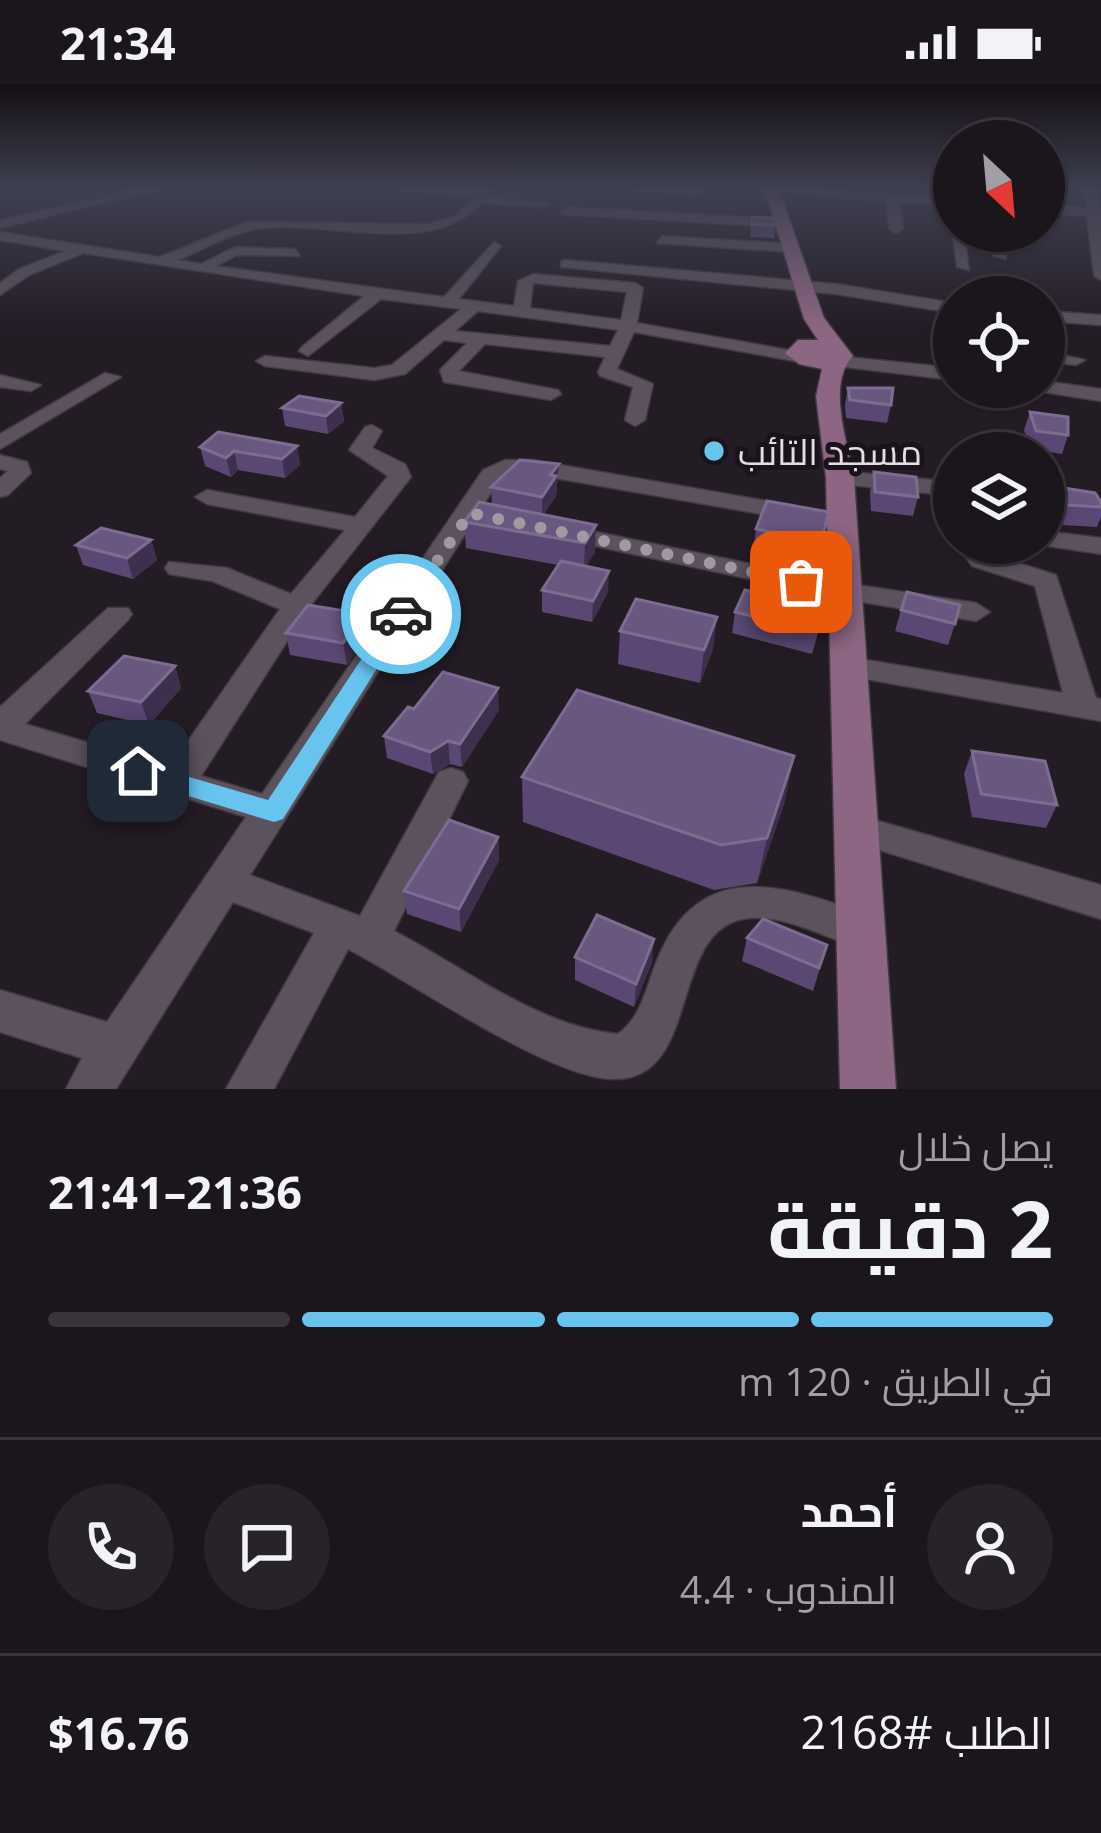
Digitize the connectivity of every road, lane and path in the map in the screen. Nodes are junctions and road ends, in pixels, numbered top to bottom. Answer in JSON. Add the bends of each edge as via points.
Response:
{"nodes":[{"id":1,"x":6,"y":237,"type":"edge"},
{"id":2,"x":221,"y":237,"type":"edge"},
{"id":3,"x":788,"y":237,"type":"edge"},
{"id":4,"x":1097,"y":237,"type":"edge"},
{"id":5,"x":662,"y":240,"type":"dead end"},
{"id":6,"x":494,"y":246,"type":"dead end"},
{"id":7,"x":792,"y":248,"type":"junction"},
{"id":8,"x":82,"y":249,"type":"junction"},
{"id":9,"x":961,"y":252,"type":"edge"},
{"id":10,"x":1001,"y":252,"type":"edge"},
{"id":11,"x":295,"y":253,"type":"dead end"},
{"id":12,"x":1001,"y":256,"type":"dead end"},
{"id":13,"x":161,"y":262,"type":"junction"},
{"id":14,"x":566,"y":264,"type":"dead end"},
{"id":15,"x":964,"y":267,"type":"dead end"},
{"id":16,"x":202,"y":268,"type":"junction"},
{"id":17,"x":1101,"y":276,"type":"edge"},
{"id":18,"x":803,"y":287,"type":"junction"},
{"id":19,"x":0,"y":290,"type":"edge"},
{"id":20,"x":378,"y":293,"type":"junction"},
{"id":21,"x":448,"y":302,"type":"junction"},
{"id":22,"x":476,"y":305,"type":"junction"},
{"id":23,"x":933,"y":305,"type":"edge"},
{"id":24,"x":521,"y":311,"type":"junction"},
{"id":25,"x":1065,"y":317,"type":"edge"},
{"id":26,"x":814,"y":320,"type":"junction"},
{"id":27,"x":1101,"y":320,"type":"edge"},
{"id":28,"x":628,"y":326,"type":"junction"},
{"id":29,"x":443,"y":335,"type":"junction"},
{"id":30,"x":480,"y":340,"type":"junction"},
{"id":31,"x":308,"y":351,"type":"dead end"},
{"id":32,"x":613,"y":352,"type":"junction"},
{"id":33,"x":803,"y":352,"type":"junction"},
{"id":34,"x":1065,"y":359,"type":"edge"},
{"id":35,"x":1076,"y":360,"type":"dead end"},
{"id":36,"x":265,"y":362,"type":"dead end"},
{"id":37,"x":834,"y":363,"type":"junction"},
{"id":38,"x":933,"y":372,"type":"edge"},
{"id":39,"x":112,"y":377,"type":"dead end"},
{"id":40,"x":0,"y":381,"type":"edge"},
{"id":41,"x":31,"y":386,"type":"dead end"},
{"id":42,"x":1065,"y":390,"type":"edge"},
{"id":43,"x":551,"y":394,"type":"dead end"},
{"id":44,"x":1101,"y":395,"type":"edge"},
{"id":45,"x":635,"y":420,"type":"dead end"},
{"id":46,"x":372,"y":431,"type":"dead end"},
{"id":47,"x":0,"y":443,"type":"edge"},
{"id":48,"x":0,"y":462,"type":"edge"},
{"id":49,"x":840,"y":478,"type":"junction"},
{"id":50,"x":933,"y":487,"type":"edge"},
{"id":51,"x":0,"y":490,"type":"edge"},
{"id":52,"x":207,"y":497,"type":"dead end"},
{"id":53,"x":839,"y":521,"type":"junction"},
{"id":54,"x":360,"y":525,"type":"junction"},
{"id":55,"x":537,"y":527,"type":"edge"},
{"id":56,"x":1065,"y":542,"type":"edge"},
{"id":57,"x":1101,"y":547,"type":"edge"},
{"id":58,"x":994,"y":564,"type":"edge"},
{"id":59,"x":178,"y":568,"type":"dead end"},
{"id":60,"x":844,"y":591,"type":"junction"},
{"id":61,"x":296,"y":606,"type":"junction"},
{"id":62,"x":976,"y":612,"type":"dead end"},
{"id":63,"x":118,"y":614,"type":"dead end"},
{"id":64,"x":849,"y":667,"type":"junction"},
{"id":65,"x":1092,"y":709,"type":"edge"},
{"id":66,"x":452,"y":781,"type":"dead end"},
{"id":67,"x":178,"y":783,"type":"junction"},
{"id":68,"x":274,"y":812,"type":"junction"},
{"id":69,"x":854,"y":828,"type":"junction"},
{"id":70,"x":226,"y":883,"type":"junction"},
{"id":71,"x":1101,"y":902,"type":"edge"},
{"id":72,"x":859,"y":930,"type":"junction"},
{"id":73,"x":355,"y":932,"type":"junction"},
{"id":74,"x":0,"y":1011,"type":"edge"},
{"id":75,"x":116,"y":1047,"type":"junction"},
{"id":76,"x":89,"y":1089,"type":"edge"},
{"id":77,"x":249,"y":1089,"type":"edge"},
{"id":78,"x":868,"y":1089,"type":"edge"}],
"edges":[{"from":1,"to":8,"type":"street"},
{"from":2,"to":13,"type":"street"},
{"from":3,"to":7,"type":"main road"},
{"from":4,"to":17,"type":"street"},
{"from":5,"to":7,"type":"street"},
{"from":6,"to":21,"type":"street"},
{"from":7,"to":18,"type":"main road"},
{"from":8,"to":13,"type":"street"},
{"from":8,"to":19,"type":"street"},
{"from":9,"to":15,"type":"street"},
{"from":10,"to":12,"type":"street"},
{"from":11,"to":16,"type":"street","via":[[236,251]]},
{"from":13,"to":16,"type":"street"},
{"from":14,"to":18,"type":"street"},
{"from":16,"to":20,"type":"street"},
{"from":18,"to":23,"type":"street"},
{"from":18,"to":26,"type":"main road"},
{"from":20,"to":21,"type":"street"},
{"from":20,"to":31,"type":"street"},
{"from":21,"to":22,"type":"street"},
{"from":22,"to":24,"type":"street"},
{"from":22,"to":29,"type":"street"},
{"from":24,"to":28,"type":"street"},
{"from":24,"to":28,"type":"street","via":[[530,279],[626,285],[636,289]]},
{"from":25,"to":27,"type":"street"},
{"from":26,"to":33,"type":"main road"},
{"from":26,"to":37,"type":"main road"},
{"from":28,"to":32,"type":"street"},
{"from":28,"to":33,"type":"street"},
{"from":29,"to":30,"type":"street"},
{"from":29,"to":36,"type":"street","via":[[410,365],[383,374]]},
{"from":30,"to":32,"type":"street"},
{"from":30,"to":43,"type":"street","via":[[449,370],[451,378]]},
{"from":32,"to":45,"type":"street","via":[[607,372],[643,384]]},
{"from":33,"to":37,"type":"main road"},
{"from":33,"to":37,"type":"main road"},
{"from":34,"to":35,"type":"street"},
{"from":37,"to":38,"type":"street"},
{"from":37,"to":49,"type":"main road"},
{"from":39,"to":47,"type":"street"},
{"from":40,"to":41,"type":"street"},
{"from":42,"to":44,"type":"street"},
{"from":46,"to":54,"type":"street","via":[[360,450],[400,478]]},
{"from":48,"to":51,"type":"street","via":[[20,473]]},
{"from":49,"to":50,"type":"street"},
{"from":49,"to":53,"type":"main road"},
{"from":52,"to":54,"type":"street"},
{"from":53,"to":60,"type":"main road"},
{"from":53,"to":68,"type":"street","via":[[516,466],[491,475],[481,516]]},
{"from":54,"to":61,"type":"street"},
{"from":55,"to":60,"type":"street"},
{"from":56,"to":57,"type":"street"},
{"from":58,"to":65,"type":"street","via":[[1046,580]]},
{"from":59,"to":61,"type":"street","via":[[218,574]]},
{"from":60,"to":62,"type":"street"},
{"from":60,"to":64,"type":"main road"},
{"from":61,"to":67,"type":"street"},
{"from":63,"to":67,"type":"street","via":[[6,724],[17,735]]},
{"from":64,"to":65,"type":"street"},
{"from":64,"to":69,"type":"main road"},
{"from":66,"to":73,"type":"street"},
{"from":67,"to":68,"type":"street"},
{"from":68,"to":70,"type":"street"},
{"from":69,"to":71,"type":"street"},
{"from":69,"to":72,"type":"main road"},
{"from":70,"to":73,"type":"street"},
{"from":70,"to":75,"type":"street"},
{"from":72,"to":73,"type":"street","via":[[742,902],[703,920],[685,937],[646,1041],[618,1057],[544,1033]]},
{"from":72,"to":78,"type":"main road"},
{"from":73,"to":77,"type":"street"},
{"from":74,"to":75,"type":"street"},
{"from":75,"to":76,"type":"street"}]}
